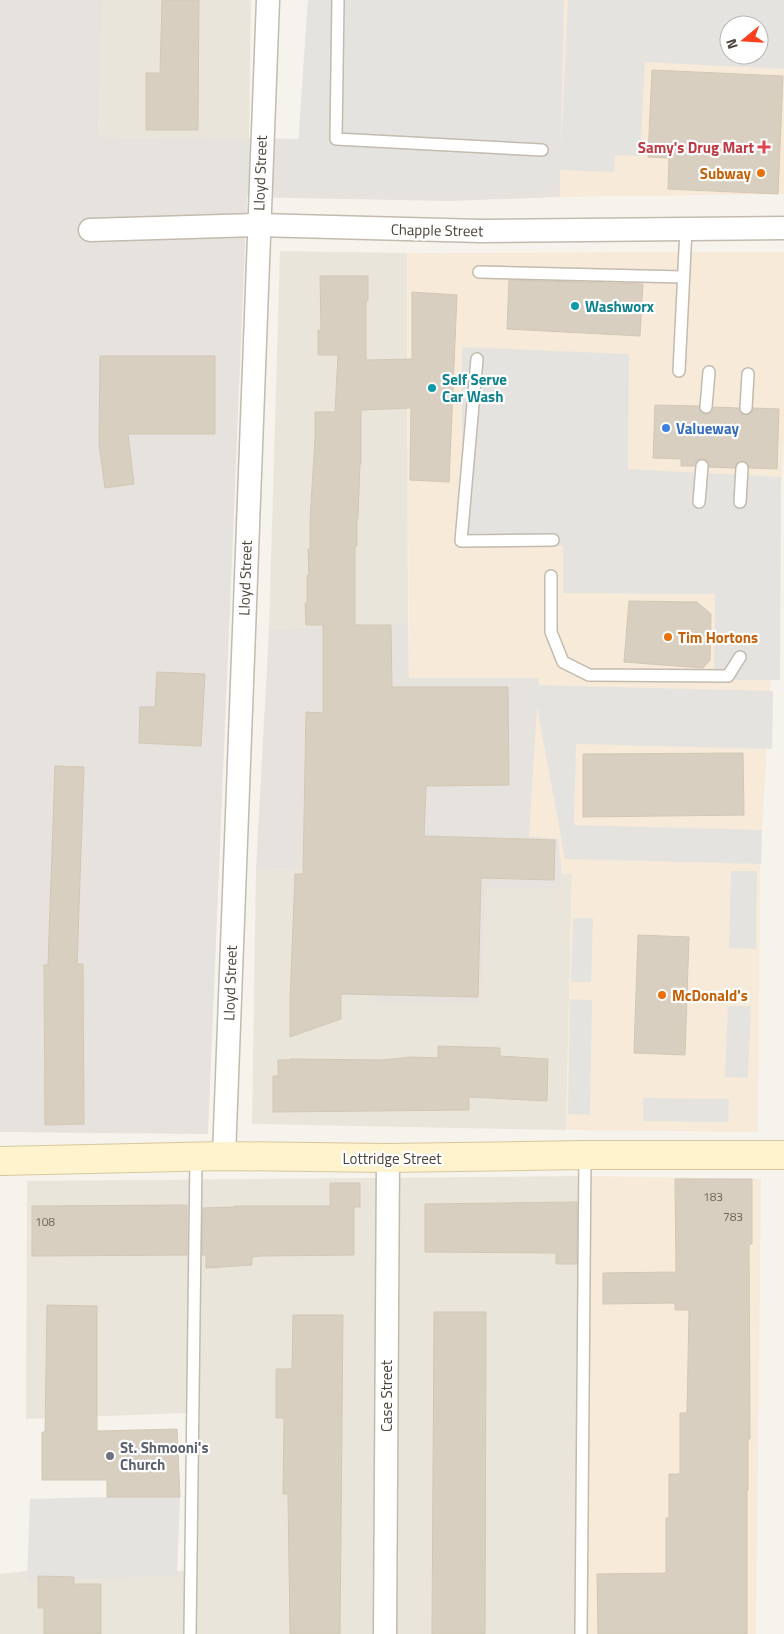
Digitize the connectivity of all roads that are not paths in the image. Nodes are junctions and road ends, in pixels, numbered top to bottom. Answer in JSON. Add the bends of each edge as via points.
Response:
{"nodes":[{"id":1,"x":268,"y":0,"type":"edge"},
{"id":2,"x":338,"y":0,"type":"edge"},
{"id":3,"x":542,"y":150,"type":"dead end"},
{"id":4,"x":258,"y":226,"type":"junction"},
{"id":5,"x":784,"y":228,"type":"edge"},
{"id":6,"x":686,"y":229,"type":"junction"},
{"id":7,"x":90,"y":230,"type":"dead end"},
{"id":8,"x":479,"y":272,"type":"dead end"},
{"id":9,"x":683,"y":277,"type":"junction"},
{"id":10,"x":477,"y":359,"type":"dead end"},
{"id":11,"x":679,"y":371,"type":"dead end"},
{"id":12,"x":709,"y":372,"type":"dead end"},
{"id":13,"x":748,"y":374,"type":"dead end"},
{"id":14,"x":706,"y":407,"type":"dead end"},
{"id":15,"x":746,"y":408,"type":"dead end"},
{"id":16,"x":702,"y":466,"type":"dead end"},
{"id":17,"x":742,"y":468,"type":"dead end"},
{"id":18,"x":699,"y":502,"type":"dead end"},
{"id":19,"x":740,"y":502,"type":"dead end"},
{"id":20,"x":553,"y":540,"type":"dead end"},
{"id":21,"x":551,"y":576,"type":"dead end"},
{"id":22,"x":740,"y":657,"type":"dead end"},
{"id":23,"x":585,"y":1155,"type":"junction"},
{"id":24,"x":784,"y":1155,"type":"edge"},
{"id":25,"x":224,"y":1156,"type":"junction"},
{"id":26,"x":196,"y":1157,"type":"junction"},
{"id":27,"x":388,"y":1158,"type":"junction"},
{"id":28,"x":0,"y":1161,"type":"edge"},
{"id":29,"x":190,"y":1634,"type":"edge"},
{"id":30,"x":385,"y":1634,"type":"edge"},
{"id":31,"x":581,"y":1634,"type":"edge"}],
"edges":[{"from":1,"to":4,"type":"street","name":"Lloyd Street"},
{"from":2,"to":3,"type":"lane","via":[[336,139]]},
{"from":4,"to":6,"type":"street","name":"Chapple Street","via":[[480,231]]},
{"from":4,"to":7,"type":"street","name":"Chapple Street"},
{"from":4,"to":25,"type":"street","name":"Lloyd Street"},
{"from":5,"to":6,"type":"street","name":"Chapple Street"},
{"from":6,"to":9,"type":"lane"},
{"from":8,"to":9,"type":"lane"},
{"from":9,"to":11,"type":"lane"},
{"from":10,"to":20,"type":"lane","via":[[461,541]]},
{"from":12,"to":14,"type":"lane"},
{"from":13,"to":15,"type":"lane"},
{"from":16,"to":18,"type":"lane"},
{"from":17,"to":19,"type":"lane"},
{"from":21,"to":22,"type":"lane","via":[[551,632],[563,662],[589,675],[728,676]]},
{"from":23,"to":24,"type":"street","name":"Lottridge Street"},
{"from":23,"to":27,"type":"street","name":"Lottridge Street"},
{"from":23,"to":31,"type":"lane"},
{"from":25,"to":26,"type":"street","name":"Lottridge Street"},
{"from":25,"to":27,"type":"street","name":"Lottridge Street"},
{"from":26,"to":28,"type":"street","name":"Lottridge Street"},
{"from":26,"to":29,"type":"lane"},
{"from":27,"to":30,"type":"street","name":"Case Street"}]}
